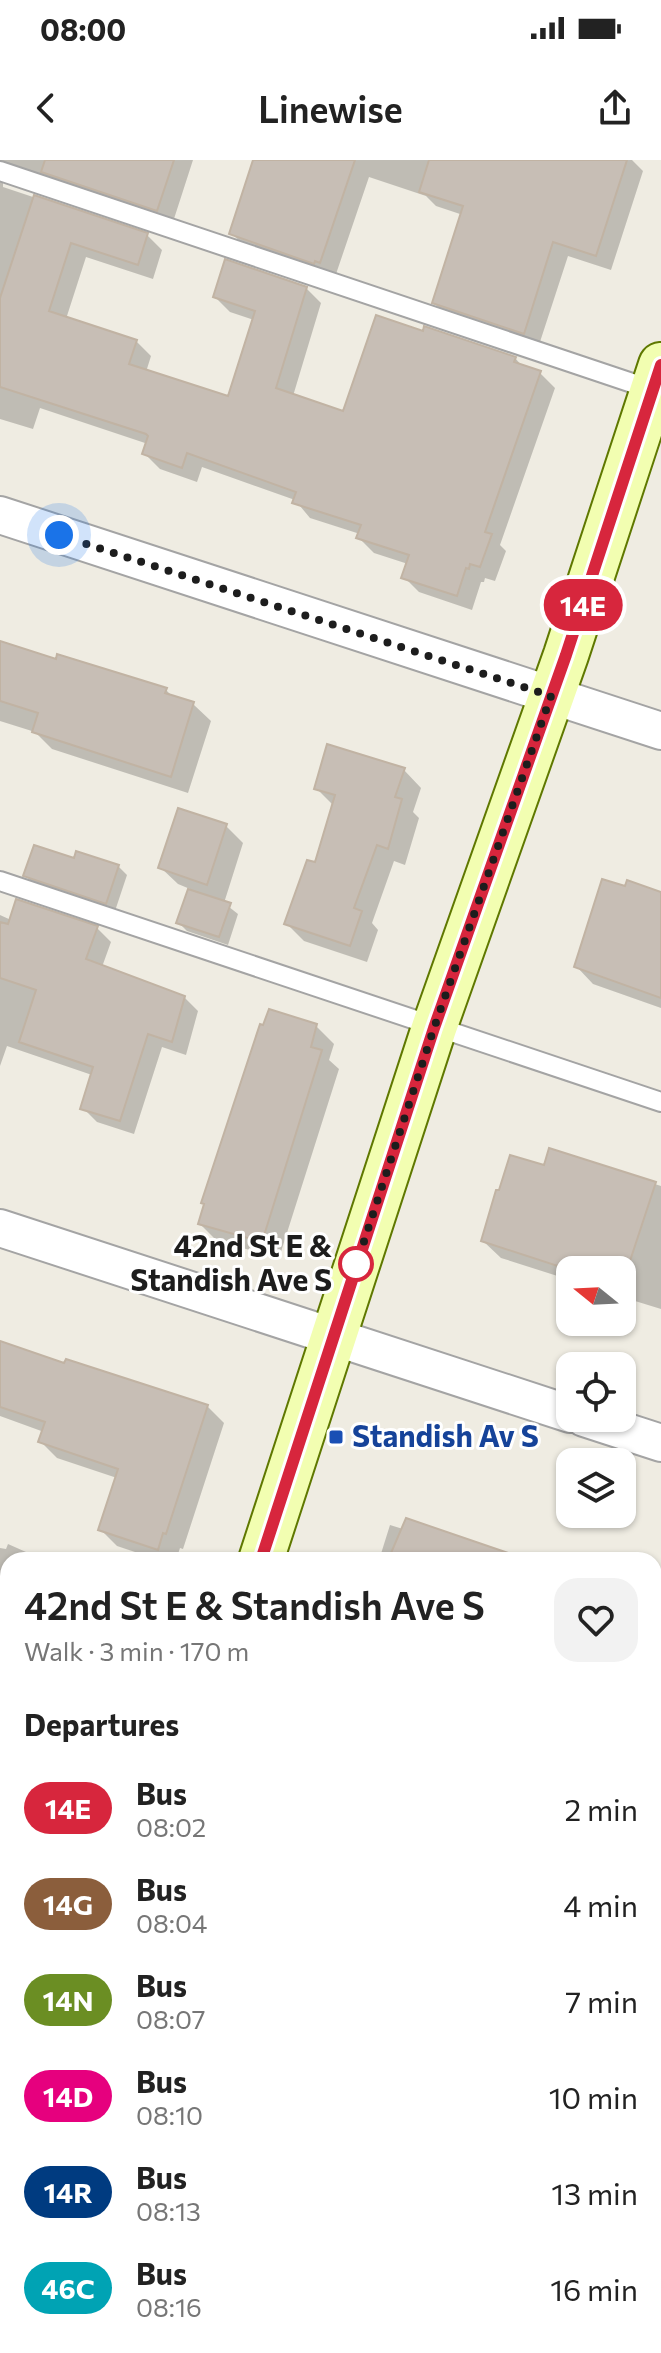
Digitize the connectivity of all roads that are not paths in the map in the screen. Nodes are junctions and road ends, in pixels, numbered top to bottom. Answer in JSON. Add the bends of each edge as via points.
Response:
{"nodes":[{"id":1,"x":0,"y":171,"type":"edge"},
{"id":2,"x":657,"y":377,"type":"edge"},
{"id":3,"x":0,"y":515,"type":"edge"},
{"id":4,"x":551,"y":696,"type":"junction"},
{"id":5,"x":661,"y":731,"type":"edge"},
{"id":6,"x":0,"y":881,"type":"edge"},
{"id":7,"x":434,"y":1028,"type":"junction"},
{"id":8,"x":661,"y":1102,"type":"edge"},
{"id":9,"x":0,"y":1228,"type":"edge"},
{"id":10,"x":333,"y":1336,"type":"junction"},
{"id":11,"x":556,"y":1409,"type":"edge"},
{"id":12,"x":627,"y":1432,"type":"edge"},
{"id":13,"x":661,"y":1443,"type":"edge"},
{"id":14,"x":264,"y":1552,"type":"edge"}],
"edges":[{"from":1,"to":2,"type":"lane"},
{"from":2,"to":4,"type":"street"},
{"from":3,"to":4,"type":"street"},
{"from":4,"to":5,"type":"street"},
{"from":4,"to":7,"type":"street"},
{"from":6,"to":7,"type":"lane"},
{"from":7,"to":8,"type":"lane"},
{"from":7,"to":10,"type":"street"},
{"from":9,"to":10,"type":"street"},
{"from":10,"to":11,"type":"street"},
{"from":10,"to":14,"type":"street"},
{"from":12,"to":13,"type":"street"}]}
